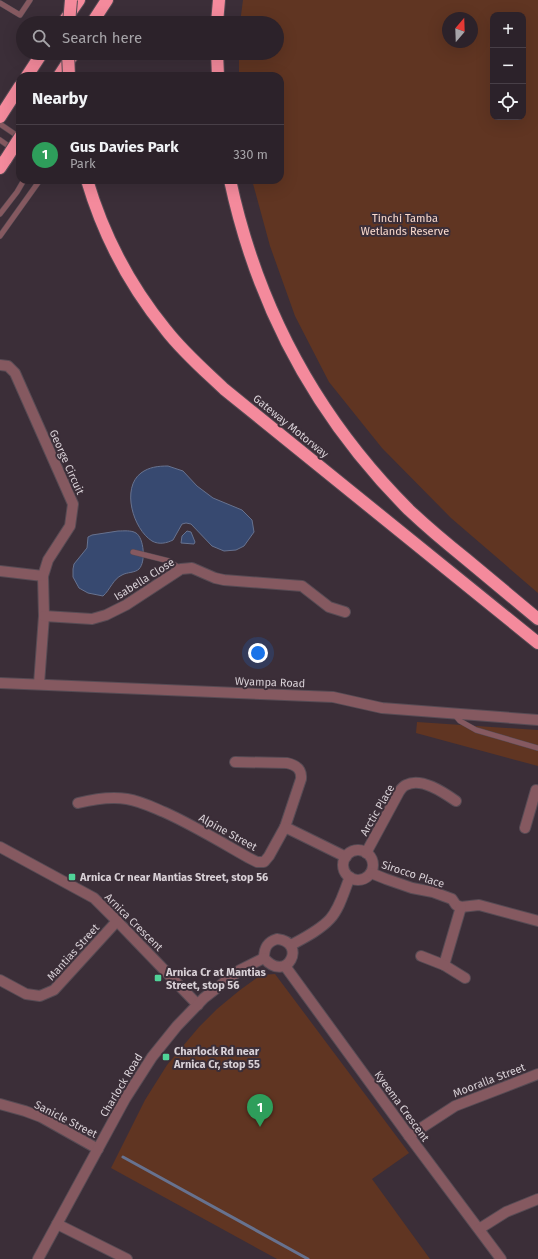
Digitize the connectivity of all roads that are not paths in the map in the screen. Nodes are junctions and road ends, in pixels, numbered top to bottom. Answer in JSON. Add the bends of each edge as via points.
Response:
{"nodes":[{"id":1,"x":30,"y":0,"type":"edge"},
{"id":2,"x":72,"y":0,"type":"edge"},
{"id":3,"x":79,"y":0,"type":"edge"},
{"id":4,"x":107,"y":0,"type":"edge"},
{"id":5,"x":219,"y":0,"type":"edge"},
{"id":6,"x":0,"y":3,"type":"edge"},
{"id":7,"x":68,"y":16,"type":"edge"},
{"id":8,"x":70,"y":16,"type":"edge"},
{"id":9,"x":97,"y":16,"type":"edge"},
{"id":10,"x":218,"y":16,"type":"edge"},
{"id":11,"x":37,"y":60,"type":"edge"},
{"id":12,"x":68,"y":60,"type":"edge"},
{"id":13,"x":69,"y":60,"type":"edge"},
{"id":14,"x":217,"y":60,"type":"edge"},
{"id":15,"x":30,"y":72,"type":"edge"},
{"id":16,"x":61,"y":72,"type":"edge"},
{"id":17,"x":69,"y":72,"type":"edge"},
{"id":18,"x":218,"y":72,"type":"edge"},
{"id":19,"x":16,"y":92,"type":"edge"},
{"id":20,"x":0,"y":117,"type":"edge"},
{"id":21,"x":0,"y":124,"type":"edge"},
{"id":22,"x":16,"y":134,"type":"edge"},
{"id":23,"x":0,"y":140,"type":"edge"},
{"id":24,"x":16,"y":143,"type":"edge"},
{"id":25,"x":16,"y":151,"type":"edge"},
{"id":26,"x":3,"y":164,"type":"edge"},
{"id":27,"x":22,"y":184,"type":"edge"},
{"id":28,"x":37,"y":184,"type":"edge"},
{"id":29,"x":87,"y":184,"type":"edge"},
{"id":30,"x":231,"y":184,"type":"edge"},
{"id":31,"x":0,"y":214,"type":"edge"},
{"id":32,"x":0,"y":236,"type":"edge"},
{"id":33,"x":0,"y":365,"type":"edge"},
{"id":34,"x":132,"y":552,"type":"dead end"},
{"id":35,"x":181,"y":569,"type":"junction"},
{"id":36,"x":0,"y":571,"type":"edge"},
{"id":37,"x":43,"y":576,"type":"junction"},
{"id":38,"x":345,"y":612,"type":"dead end"},
{"id":39,"x":44,"y":616,"type":"junction"},
{"id":40,"x":538,"y":619,"type":"edge"},
{"id":41,"x":538,"y":644,"type":"edge"},
{"id":42,"x":0,"y":683,"type":"edge"},
{"id":43,"x":39,"y":684,"type":"junction"},
{"id":44,"x":454,"y":714,"type":"junction"},
{"id":45,"x":538,"y":720,"type":"edge"},
{"id":46,"x":538,"y":748,"type":"edge"},
{"id":47,"x":235,"y":762,"type":"dead end"},
{"id":48,"x":536,"y":790,"type":"dead end"},
{"id":49,"x":456,"y":801,"type":"dead end"},
{"id":50,"x":78,"y":803,"type":"dead end"},
{"id":51,"x":535,"y":809,"type":"edge"},
{"id":52,"x":285,"y":827,"type":"junction"},
{"id":53,"x":525,"y":828,"type":"dead end"},
{"id":54,"x":0,"y":847,"type":"edge"},
{"id":55,"x":366,"y":853,"type":"junction"},
{"id":56,"x":346,"y":857,"type":"junction"},
{"id":57,"x":371,"y":873,"type":"junction"},
{"id":58,"x":350,"y":877,"type":"junction"},
{"id":59,"x":461,"y":907,"type":"junction"},
{"id":60,"x":117,"y":921,"type":"junction"},
{"id":61,"x":538,"y":921,"type":"edge"},
{"id":62,"x":291,"y":945,"type":"junction"},
{"id":63,"x":421,"y":956,"type":"dead end"},
{"id":64,"x":264,"y":958,"type":"junction"},
{"id":65,"x":444,"y":965,"type":"junction"},
{"id":66,"x":285,"y":966,"type":"junction"},
{"id":67,"x":465,"y":978,"type":"dead end"},
{"id":68,"x":0,"y":980,"type":"edge"},
{"id":69,"x":198,"y":1005,"type":"junction"},
{"id":70,"x":538,"y":1074,"type":"edge"},
{"id":71,"x":0,"y":1104,"type":"edge"},
{"id":72,"x":409,"y":1136,"type":"junction"},
{"id":73,"x":98,"y":1149,"type":"junction"},
{"id":74,"x":538,"y":1199,"type":"edge"},
{"id":75,"x":57,"y":1224,"type":"junction"},
{"id":76,"x":479,"y":1229,"type":"junction"},
{"id":77,"x":38,"y":1259,"type":"edge"},
{"id":78,"x":127,"y":1259,"type":"edge"},
{"id":79,"x":501,"y":1259,"type":"edge"}],
"edges":[{"from":1,"to":6,"type":"lane","via":[[20,15]]},
{"from":2,"to":8,"type":"highway","bridge":true},
{"from":3,"to":7,"type":"highway"},
{"from":4,"to":9,"type":"highway"},
{"from":5,"to":10,"type":"highway"},
{"from":11,"to":15,"type":"highway"},
{"from":12,"to":17,"type":"highway","bridge":true},
{"from":13,"to":16,"type":"highway"},
{"from":14,"to":18,"type":"highway"},
{"from":19,"to":20,"type":"highway"},
{"from":21,"to":22,"type":"lane"},
{"from":23,"to":25,"type":"lane"},
{"from":24,"to":26,"type":"highway","bridge":true},
{"from":27,"to":31,"type":"lane"},
{"from":28,"to":32,"type":"lane"},
{"from":29,"to":41,"type":"highway","name":"Gateway Motorway","via":[[105,230],[140,295],[166,331],[193,360],[224,389]]},
{"from":30,"to":40,"type":"highway","via":[[243,234],[269,306],[284,339],[337,426],[364,461],[410,510]]},
{"from":33,"to":37,"type":"street","name":"George Circuit","via":[[8,366],[15,373],[73,504],[70,526],[48,560]]},
{"from":34,"to":35,"type":"lane","via":[[169,561]]},
{"from":35,"to":38,"type":"street","name":"Isabella Close","via":[[192,568],[224,580],[302,586],[329,607]]},
{"from":35,"to":39,"type":"street","name":"Isabella Close","via":[[126,606],[106,616],[92,619]]},
{"from":36,"to":37,"type":"street"},
{"from":37,"to":39,"type":"street","name":"George Circuit"},
{"from":39,"to":43,"type":"street","name":"George Circuit"},
{"from":42,"to":43,"type":"street","name":"Wyampa Road"},
{"from":43,"to":44,"type":"street","name":"Wyampa Road","via":[[333,697],[382,708]]},
{"from":44,"to":45,"type":"street","name":"Wyampa Road"},
{"from":44,"to":46,"type":"lane","via":[[460,722],[476,730]]},
{"from":47,"to":52,"type":"street","via":[[287,763],[294,764],[299,769],[302,775]]},
{"from":48,"to":51,"type":"street"},
{"from":49,"to":55,"type":"street","name":"Arctic Place","via":[[421,783],[404,785]]},
{"from":50,"to":52,"type":"street","name":"Alpine Street","via":[[102,798],[140,802],[180,820],[257,862],[264,862],[269,856]]},
{"from":51,"to":53,"type":"street"},
{"from":52,"to":56,"type":"street"},
{"from":54,"to":60,"type":"street","name":"Arnica Crescent","via":[[94,898]]},
{"from":55,"to":56,"type":"street","via":[[361,850],[355,851]]},
{"from":55,"to":57,"type":"street","via":[[373,862]]},
{"from":56,"to":58,"type":"street","via":[[344,869]]},
{"from":57,"to":58,"type":"street","via":[[362,879]]},
{"from":57,"to":59,"type":"street","name":"Sirocco Place","via":[[452,899]]},
{"from":58,"to":62,"type":"street","via":[[330,919]]},
{"from":59,"to":61,"type":"street","via":[[479,905]]},
{"from":59,"to":65,"type":"street"},
{"from":60,"to":68,"type":"street","name":"Mantias Street","via":[[54,990],[40,996],[26,994]]},
{"from":60,"to":69,"type":"street","name":"Arnica Crescent"},
{"from":62,"to":64,"type":"street","via":[[283,939],[272,940],[265,947]]},
{"from":62,"to":66,"type":"street","via":[[292,957]]},
{"from":63,"to":65,"type":"street"},
{"from":64,"to":66,"type":"street","via":[[275,967]]},
{"from":64,"to":69,"type":"street","name":"Charlock Road","via":[[240,970]]},
{"from":65,"to":67,"type":"street"},
{"from":66,"to":72,"type":"street","name":"Kyeema Crescent"},
{"from":69,"to":73,"type":"street","name":"Charlock Road","via":[[152,1057],[125,1099]]},
{"from":70,"to":72,"type":"street","name":"Mooralla Street","via":[[455,1106]]},
{"from":71,"to":73,"type":"street","name":"Sanicle Street","via":[[41,1117]]},
{"from":72,"to":76,"type":"street","name":"Kyeema Crescent"},
{"from":73,"to":75,"type":"street","name":"Charlock Road"},
{"from":74,"to":76,"type":"street","via":[[506,1212]]},
{"from":75,"to":77,"type":"street","name":"Charlock Road"},
{"from":75,"to":78,"type":"street"},
{"from":76,"to":79,"type":"street","name":"Kyeema Crescent"}]}
